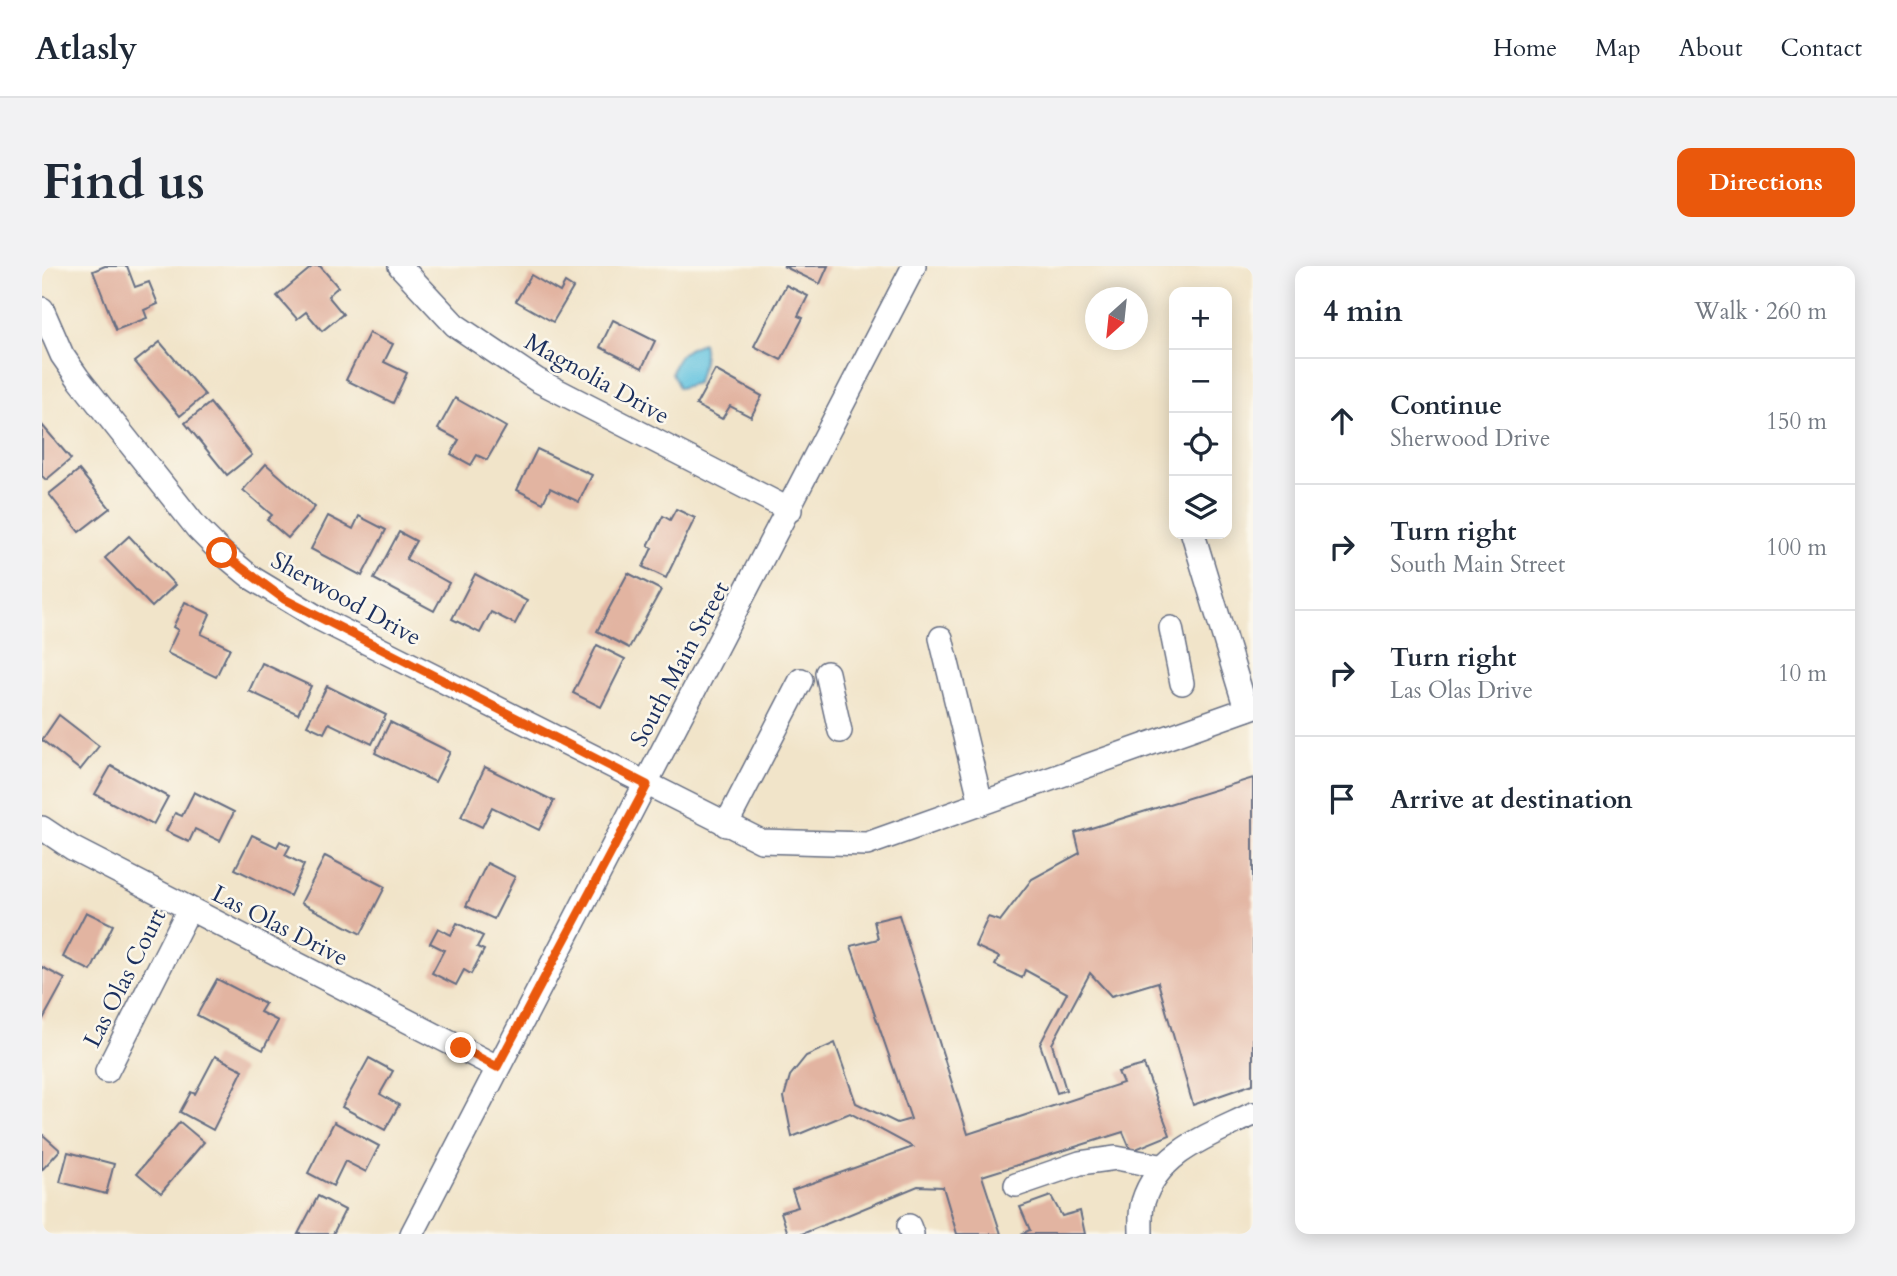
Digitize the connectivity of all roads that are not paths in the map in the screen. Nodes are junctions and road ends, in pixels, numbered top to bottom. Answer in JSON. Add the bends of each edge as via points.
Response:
{"nodes":[{"id":1,"x":400,"y":266,"type":"edge"},
{"id":2,"x":914,"y":266,"type":"edge"},
{"id":3,"x":42,"y":309,"type":"edge"},
{"id":4,"x":790,"y":510,"type":"junction"},
{"id":5,"x":1195,"y":539,"type":"edge"},
{"id":6,"x":1171,"y":628,"type":"dead end"},
{"id":7,"x":941,"y":638,"type":"dead end"},
{"id":8,"x":827,"y":673,"type":"dead end"},
{"id":9,"x":802,"y":680,"type":"dead end"},
{"id":10,"x":1182,"y":683,"type":"dead end"},
{"id":11,"x":1249,"y":708,"type":"edge"},
{"id":12,"x":841,"y":731,"type":"dead end"},
{"id":13,"x":647,"y":785,"type":"junction"},
{"id":14,"x":981,"y":803,"type":"junction"},
{"id":15,"x":726,"y":825,"type":"junction"},
{"id":16,"x":42,"y":828,"type":"edge"},
{"id":17,"x":189,"y":909,"type":"junction"},
{"id":18,"x":497,"y":1067,"type":"junction"},
{"id":19,"x":107,"y":1071,"type":"dead end"},
{"id":20,"x":1253,"y":1114,"type":"edge"},
{"id":21,"x":1160,"y":1166,"type":"junction"},
{"id":22,"x":1016,"y":1185,"type":"dead end"},
{"id":23,"x":412,"y":1234,"type":"edge"},
{"id":24,"x":1141,"y":1234,"type":"edge"}],
"edges":[{"from":1,"to":4,"type":"street","name":"Magnolia Drive","via":[[455,325],[537,380]]},
{"from":2,"to":4,"type":"street","name":"South Main Street"},
{"from":3,"to":13,"type":"street","name":"Sherwood Drive","via":[[78,379],[197,528],[252,578],[308,612]]},
{"from":4,"to":13,"type":"street","name":"South Main Street"},
{"from":5,"to":11,"type":"street"},
{"from":6,"to":10,"type":"street"},
{"from":7,"to":14,"type":"street"},
{"from":8,"to":12,"type":"street"},
{"from":9,"to":15,"type":"street"},
{"from":11,"to":14,"type":"street","name":"Sherwood Drive"},
{"from":13,"to":15,"type":"street","name":"Sherwood Drive"},
{"from":13,"to":18,"type":"street","name":"South Main Street"},
{"from":14,"to":15,"type":"street","name":"Sherwood Drive","via":[[867,844],[761,841]]},
{"from":16,"to":17,"type":"street","name":"Las Olas Drive"},
{"from":17,"to":18,"type":"street","name":"Las Olas Drive"},
{"from":17,"to":19,"type":"street","name":"Las Olas Court"},
{"from":18,"to":23,"type":"street","name":"South Main Street"},
{"from":20,"to":21,"type":"street","via":[[1198,1140]]},
{"from":21,"to":22,"type":"street","via":[[1116,1158],[1080,1163]]},
{"from":21,"to":24,"type":"street","via":[[1142,1203]]}]}
